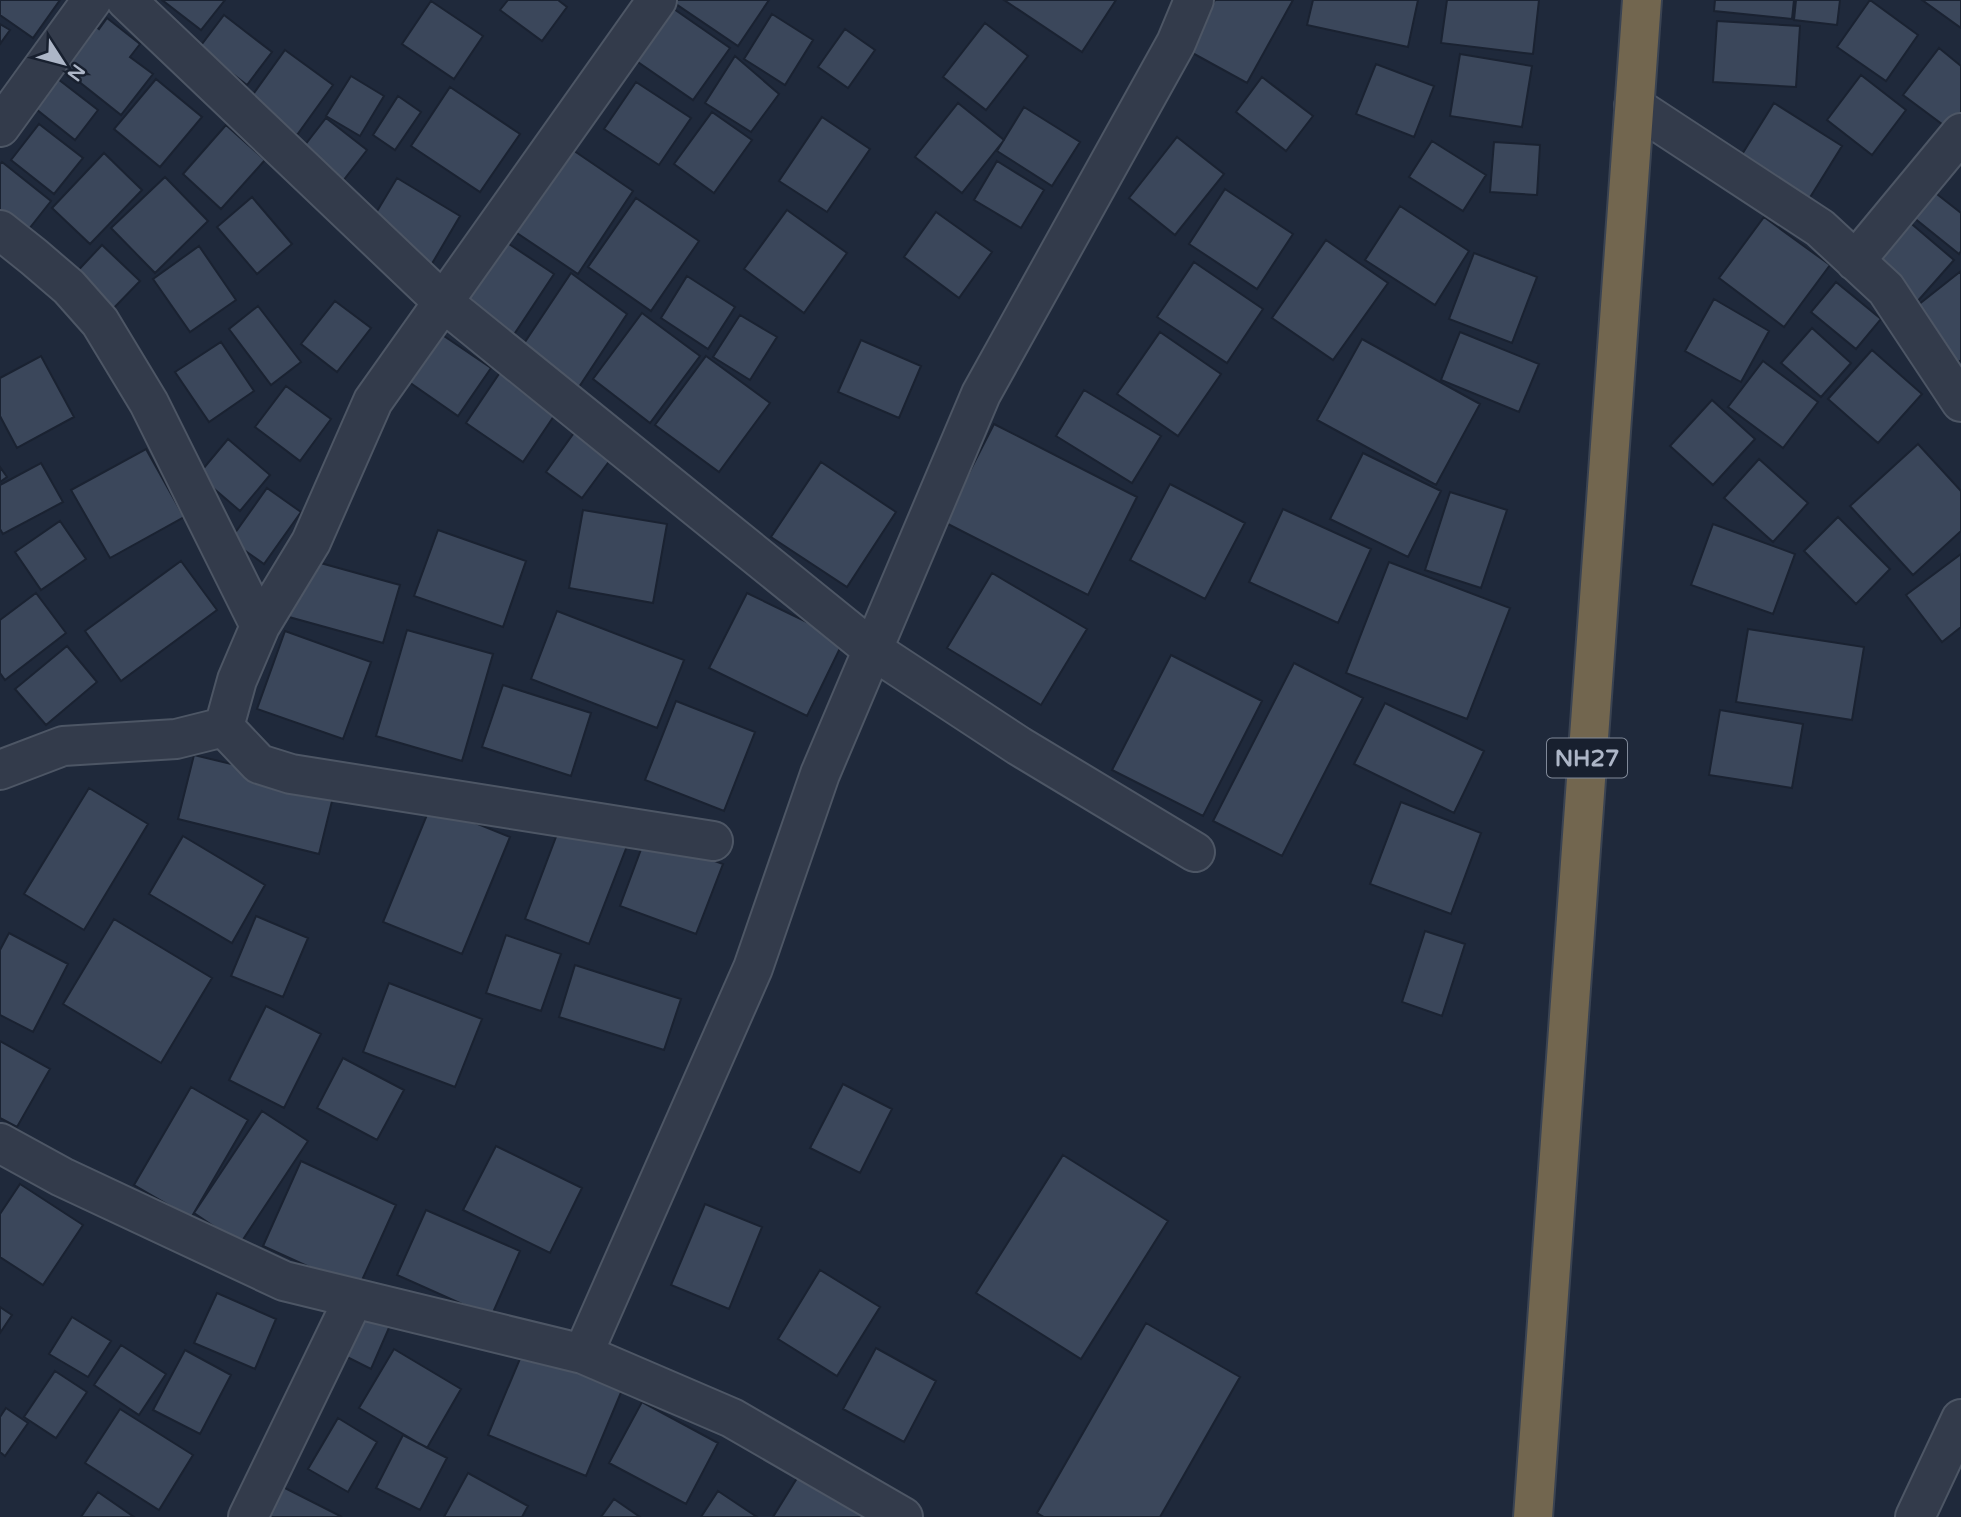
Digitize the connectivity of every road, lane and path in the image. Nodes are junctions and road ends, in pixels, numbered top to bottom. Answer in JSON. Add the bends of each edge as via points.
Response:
{"nodes":[{"id":1,"x":92,"y":0,"type":"edge"},
{"id":2,"x":126,"y":0,"type":"edge"},
{"id":3,"x":657,"y":0,"type":"edge"},
{"id":4,"x":1194,"y":0,"type":"edge"},
{"id":5,"x":1642,"y":0,"type":"edge"},
{"id":6,"x":1634,"y":106,"type":"junction"},
{"id":7,"x":0,"y":127,"type":"edge"},
{"id":8,"x":1961,"y":133,"type":"edge"},
{"id":9,"x":0,"y":230,"type":"edge"},
{"id":10,"x":1855,"y":261,"type":"junction"},
{"id":11,"x":443,"y":302,"type":"junction"},
{"id":12,"x":1961,"y":402,"type":"edge"},
{"id":13,"x":260,"y":626,"type":"junction"},
{"id":14,"x":873,"y":650,"type":"junction"},
{"id":15,"x":224,"y":727,"type":"junction"},
{"id":16,"x":0,"y":771,"type":"edge"},
{"id":17,"x":713,"y":841,"type":"dead end"},
{"id":18,"x":1195,"y":852,"type":"dead end"},
{"id":19,"x":3,"y":1150,"type":"edge"},
{"id":20,"x":354,"y":1298,"type":"junction"},
{"id":21,"x":583,"y":1354,"type":"junction"},
{"id":22,"x":1961,"y":1419,"type":"edge"},
{"id":23,"x":247,"y":1517,"type":"edge"},
{"id":24,"x":903,"y":1517,"type":"edge"},
{"id":25,"x":1533,"y":1517,"type":"edge"},
{"id":26,"x":1915,"y":1517,"type":"edge"}],
"edges":[{"from":1,"to":7,"type":"street"},
{"from":2,"to":11,"type":"street"},
{"from":3,"to":11,"type":"street"},
{"from":4,"to":14,"type":"street","via":[[1176,43],[981,394]]},
{"from":5,"to":6,"type":"highway","number":"NH27"},
{"from":6,"to":10,"type":"street","via":[[1821,228]]},
{"from":6,"to":25,"type":"highway","number":"NH27"},
{"from":8,"to":10,"type":"street"},
{"from":9,"to":13,"type":"street","via":[[69,287],[100,322],[149,403]]},
{"from":10,"to":12,"type":"street","via":[[1886,289]]},
{"from":11,"to":13,"type":"street","via":[[373,401],[311,542]]},
{"from":11,"to":14,"type":"street"},
{"from":13,"to":15,"type":"street","via":[[237,680]]},
{"from":14,"to":18,"type":"street","via":[[1019,746]]},
{"from":14,"to":21,"type":"street","via":[[820,774],[753,968]]},
{"from":15,"to":16,"type":"street","via":[[176,739],[63,746]]},
{"from":15,"to":17,"type":"street","via":[[259,764],[291,774]]},
{"from":19,"to":20,"type":"street","via":[[284,1281]]},
{"from":20,"to":21,"type":"street"},
{"from":20,"to":23,"type":"street"},
{"from":21,"to":24,"type":"street","via":[[732,1418]]},
{"from":22,"to":26,"type":"street"}]}
